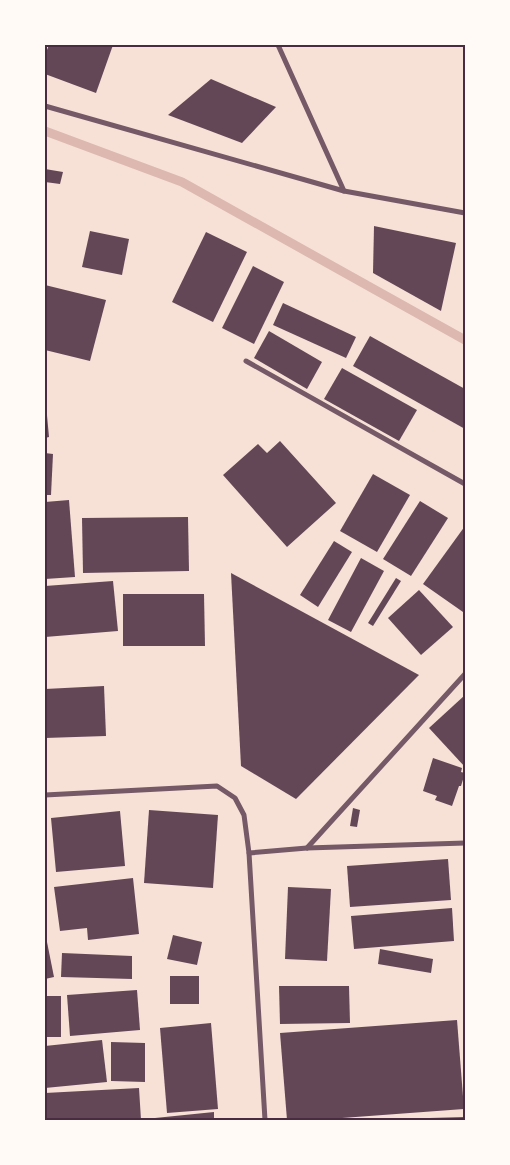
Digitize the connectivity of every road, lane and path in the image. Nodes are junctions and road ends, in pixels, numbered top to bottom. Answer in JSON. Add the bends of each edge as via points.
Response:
{"nodes":[{"id":1,"x":278,"y":45,"type":"edge"},
{"id":2,"x":45,"y":106,"type":"edge"},
{"id":3,"x":344,"y":190,"type":"junction"},
{"id":4,"x":465,"y":213,"type":"edge"},
{"id":5,"x":246,"y":361,"type":"dead end"},
{"id":6,"x":465,"y":484,"type":"edge"},
{"id":7,"x":465,"y":674,"type":"edge"},
{"id":8,"x":45,"y":795,"type":"edge"},
{"id":9,"x":465,"y":843,"type":"edge"},
{"id":10,"x":307,"y":848,"type":"junction"},
{"id":11,"x":250,"y":853,"type":"junction"},
{"id":12,"x":265,"y":1120,"type":"edge"}],
"edges":[{"from":1,"to":3,"type":"street"},
{"from":2,"to":3,"type":"street"},
{"from":3,"to":4,"type":"street"},
{"from":5,"to":6,"type":"street"},
{"from":7,"to":10,"type":"street"},
{"from":8,"to":11,"type":"street","via":[[217,786],[235,798],[244,815]]},
{"from":9,"to":10,"type":"street"},
{"from":10,"to":11,"type":"street"},
{"from":11,"to":12,"type":"street"}]}
